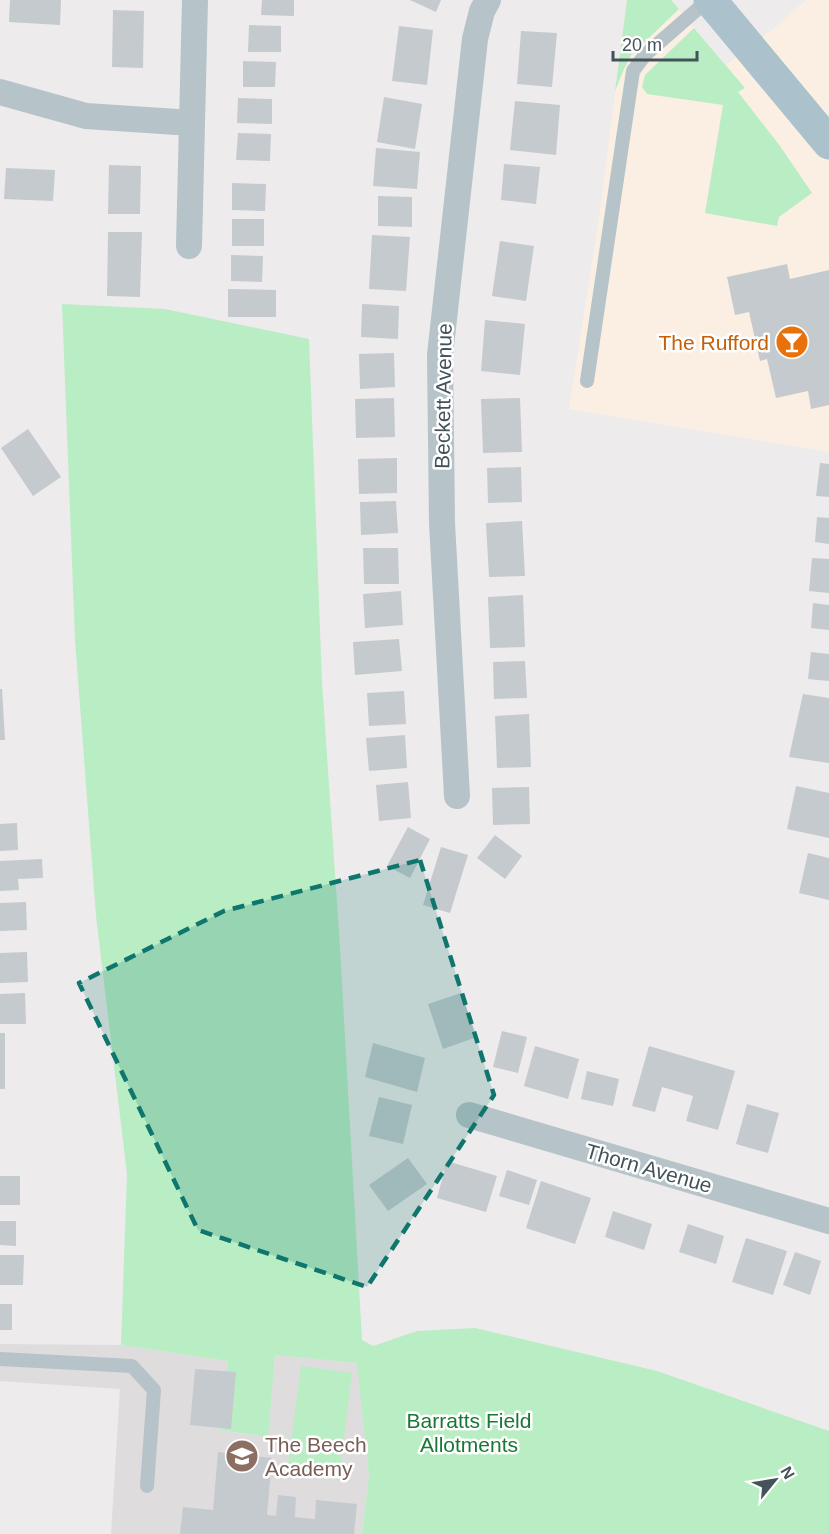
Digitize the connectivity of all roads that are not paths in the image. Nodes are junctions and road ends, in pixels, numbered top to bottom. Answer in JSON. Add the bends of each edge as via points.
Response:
{"nodes":[{"id":1,"x":195,"y":0,"type":"edge"},
{"id":2,"x":488,"y":0,"type":"edge"},
{"id":3,"x":709,"y":0,"type":"edge"},
{"id":4,"x":0,"y":92,"type":"edge"},
{"id":5,"x":192,"y":123,"type":"junction"},
{"id":6,"x":829,"y":143,"type":"edge"},
{"id":7,"x":189,"y":246,"type":"dead end"},
{"id":8,"x":587,"y":381,"type":"dead end"},
{"id":9,"x":458,"y":796,"type":"dead end"},
{"id":10,"x":468,"y":1115,"type":"dead end"},
{"id":11,"x":829,"y":1221,"type":"edge"},
{"id":12,"x":0,"y":1359,"type":"edge"},
{"id":13,"x":147,"y":1486,"type":"dead end"}],
"edges":[{"from":1,"to":5,"type":"street"},
{"from":2,"to":9,"type":"street","name":"Beckett Avenue","via":[[475,39],[440,355],[442,524]]},
{"from":3,"to":6,"type":"main road"},
{"from":3,"to":8,"type":"lane","via":[[633,71]]},
{"from":4,"to":5,"type":"street","via":[[86,116]]},
{"from":5,"to":7,"type":"street"},
{"from":10,"to":11,"type":"street","name":"Thorn Avenue"},
{"from":12,"to":13,"type":"lane","via":[[132,1366],[154,1390]]}]}
